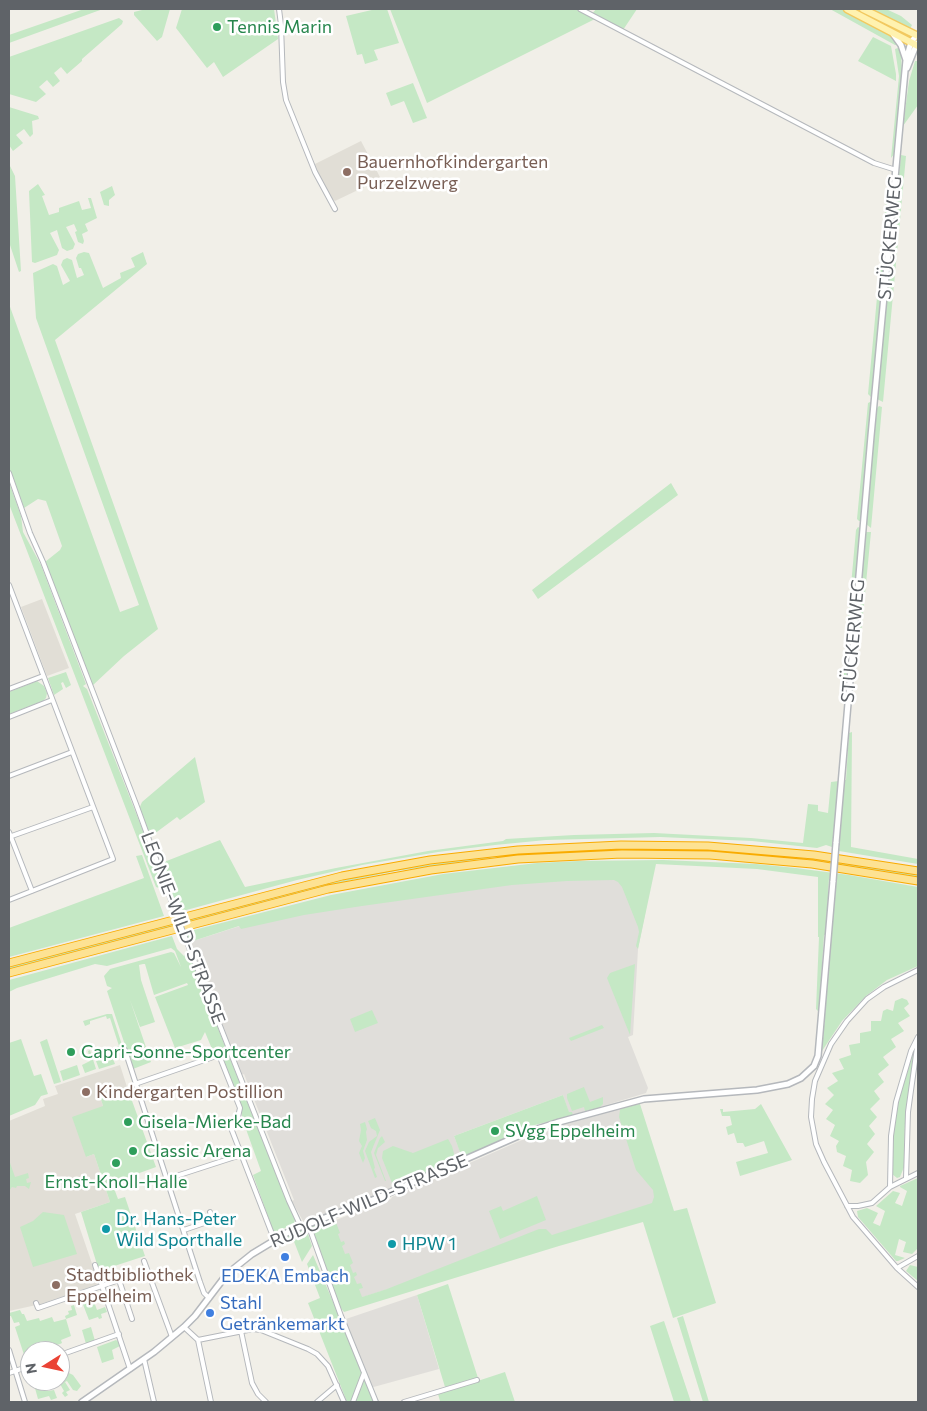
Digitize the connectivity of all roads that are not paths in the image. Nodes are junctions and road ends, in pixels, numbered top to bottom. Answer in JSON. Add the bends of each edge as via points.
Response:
{"nodes":[{"id":1,"x":278,"y":9,"type":"edge"},
{"id":2,"x":580,"y":9,"type":"edge"},
{"id":3,"x":847,"y":9,"type":"edge"},
{"id":4,"x":862,"y":9,"type":"edge"},
{"id":5,"x":892,"y":32,"type":"junction"},
{"id":6,"x":918,"y":36,"type":"edge"},
{"id":7,"x":915,"y":44,"type":"edge"},
{"id":8,"x":906,"y":60,"type":"junction"},
{"id":9,"x":905,"y":73,"type":"junction"},
{"id":10,"x":896,"y":170,"type":"junction"},
{"id":11,"x":336,"y":209,"type":"dead end"},
{"id":12,"x":9,"y":473,"type":"edge"},
{"id":13,"x":9,"y":586,"type":"edge"},
{"id":14,"x":43,"y":676,"type":"junction"},
{"id":15,"x":9,"y":689,"type":"edge"},
{"id":16,"x":52,"y":700,"type":"junction"},
{"id":17,"x":9,"y":717,"type":"edge"},
{"id":18,"x":72,"y":752,"type":"junction"},
{"id":19,"x":9,"y":776,"type":"edge"},
{"id":20,"x":93,"y":807,"type":"junction"},
{"id":21,"x":9,"y":835,"type":"edge"},
{"id":22,"x":918,"y":871,"type":"edge"},
{"id":23,"x":918,"y":881,"type":"edge"},
{"id":24,"x":32,"y":891,"type":"junction"},
{"id":25,"x":9,"y":900,"type":"edge"},
{"id":26,"x":9,"y":963,"type":"edge"},
{"id":27,"x":918,"y":970,"type":"edge"},
{"id":28,"x":9,"y":973,"type":"edge"},
{"id":29,"x":918,"y":1038,"type":"edge"},
{"id":30,"x":124,"y":1050,"type":"dead end"},
{"id":31,"x":135,"y":1084,"type":"junction"},
{"id":32,"x":677,"y":1096,"type":"joint"},
{"id":33,"x":241,"y":1155,"type":"junction"},
{"id":34,"x":918,"y":1173,"type":"edge"},
{"id":35,"x":906,"y":1178,"type":"junction"},
{"id":36,"x":167,"y":1179,"type":"junction"},
{"id":37,"x":890,"y":1187,"type":"junction"},
{"id":38,"x":847,"y":1206,"type":"junction"},
{"id":39,"x":210,"y":1212,"type":"dead end"},
{"id":40,"x":308,"y":1224,"type":"junction"},
{"id":41,"x":301,"y":1226,"type":"junction"},
{"id":42,"x":184,"y":1230,"type":"junction"},
{"id":43,"x":274,"y":1239,"type":"junction"},
{"id":44,"x":918,"y":1256,"type":"edge"},
{"id":45,"x":144,"y":1261,"type":"dead end"},
{"id":46,"x":95,"y":1265,"type":"dead end"},
{"id":47,"x":897,"y":1268,"type":"junction"},
{"id":48,"x":102,"y":1286,"type":"junction"},
{"id":49,"x":918,"y":1287,"type":"edge"},
{"id":50,"x":209,"y":1298,"type":"junction"},
{"id":51,"x":36,"y":1303,"type":"dead end"},
{"id":52,"x":132,"y":1319,"type":"dead end"},
{"id":53,"x":184,"y":1327,"type":"junction"},
{"id":54,"x":241,"y":1331,"type":"junction"},
{"id":55,"x":119,"y":1334,"type":"junction"},
{"id":56,"x":172,"y":1337,"type":"junction"},
{"id":57,"x":198,"y":1340,"type":"junction"},
{"id":58,"x":9,"y":1350,"type":"edge"},
{"id":59,"x":70,"y":1351,"type":"edge"},
{"id":60,"x":144,"y":1359,"type":"junction"},
{"id":61,"x":130,"y":1369,"type":"junction"},
{"id":62,"x":20,"y":1370,"type":"edge"},
{"id":63,"x":16,"y":1371,"type":"junction"},
{"id":64,"x":9,"y":1373,"type":"edge"},
{"id":65,"x":364,"y":1373,"type":"junction"},
{"id":66,"x":477,"y":1380,"type":"dead end"},
{"id":67,"x":336,"y":1385,"type":"junction"},
{"id":68,"x":25,"y":1402,"type":"edge"},
{"id":69,"x":82,"y":1402,"type":"edge"},
{"id":70,"x":154,"y":1402,"type":"edge"},
{"id":71,"x":211,"y":1402,"type":"edge"},
{"id":72,"x":266,"y":1402,"type":"edge"},
{"id":73,"x":317,"y":1402,"type":"edge"},
{"id":74,"x":344,"y":1402,"type":"edge"},
{"id":75,"x":353,"y":1402,"type":"edge"},
{"id":76,"x":376,"y":1402,"type":"edge"},
{"id":77,"x":404,"y":1402,"type":"edge"}],
"edges":[{"from":1,"to":11,"type":"street","via":[[286,100],[315,172]]},
{"from":2,"to":10,"type":"street","via":[[874,163]]},
{"from":3,"to":5,"type":"main road"},
{"from":4,"to":6,"type":"main road"},
{"from":5,"to":7,"type":"main road"},
{"from":5,"to":8,"type":"street"},
{"from":6,"to":7,"type":"street","name":"STÜCKERWEG"},
{"from":7,"to":8,"type":"street","name":"STÜCKERWEG"},
{"from":7,"to":9,"type":"street","name":"STÜCKERWEG"},
{"from":8,"to":9,"type":"street","name":"STÜCKERWEG"},
{"from":9,"to":10,"type":"street","name":"STÜCKERWEG"},
{"from":10,"to":32,"type":"street","name":"STÜCKERWEG","bridge":true,"via":[[818,1056],[814,1066],[788,1084],[736,1093]]},
{"from":12,"to":41,"type":"street","name":"LEONIE-WILD-STRASSE","bridge":true,"via":[[185,937]]},
{"from":13,"to":14,"type":"street"},
{"from":14,"to":15,"type":"street"},
{"from":14,"to":16,"type":"street"},
{"from":16,"to":17,"type":"street"},
{"from":16,"to":18,"type":"street"},
{"from":18,"to":19,"type":"street"},
{"from":18,"to":20,"type":"street"},
{"from":20,"to":21,"type":"street"},
{"from":20,"to":24,"type":"street","via":[[113,859]]},
{"from":21,"to":24,"type":"street"},
{"from":22,"to":26,"type":"highway","via":[[814,855],[708,846],[622,844],[518,850],[430,860],[342,876]]},
{"from":23,"to":28,"type":"highway","via":[[812,864],[710,855],[614,854],[518,859],[431,870],[328,889]]},
{"from":24,"to":25,"type":"street"},
{"from":27,"to":38,"type":"street","via":[[884,987],[847,1021],[831,1044],[814,1082],[813,1130],[824,1162]]},
{"from":29,"to":35,"type":"street","via":[[908,1112]]},
{"from":29,"to":37,"type":"street","via":[[896,1102],[890,1136]]},
{"from":30,"to":31,"type":"street"},
{"from":31,"to":33,"type":"street","via":[[219,1055],[240,1108],[230,1128]]},
{"from":31,"to":36,"type":"street"},
{"from":32,"to":40,"type":"street","name":"RUDOLF-WILD-STRASSE","via":[[644,1099],[533,1130],[393,1192]]},
{"from":33,"to":36,"type":"street"},
{"from":33,"to":43,"type":"street"},
{"from":34,"to":35,"type":"street"},
{"from":35,"to":37,"type":"street"},
{"from":36,"to":42,"type":"street"},
{"from":37,"to":38,"type":"street","via":[[872,1203]]},
{"from":38,"to":47,"type":"street","via":[[858,1225]]},
{"from":39,"to":42,"type":"street","via":[[213,1220]]},
{"from":40,"to":41,"type":"street","name":"RUDOLF-WILD-STRASSE"},
{"from":40,"to":65,"type":"street"},
{"from":41,"to":43,"type":"street","name":"RUDOLF-WILD-STRASSE"},
{"from":42,"to":50,"type":"street","via":[[204,1294]]},
{"from":43,"to":50,"type":"street","name":"RUDOLF-WILD-STRASSE","via":[[227,1274]]},
{"from":44,"to":47,"type":"street"},
{"from":45,"to":56,"type":"street"},
{"from":46,"to":48,"type":"street"},
{"from":47,"to":49,"type":"street"},
{"from":48,"to":51,"type":"street","via":[[38,1308]]},
{"from":48,"to":52,"type":"street","via":[[119,1280]]},
{"from":48,"to":55,"type":"street"},
{"from":50,"to":53,"type":"street","name":"RUDOLF-WILD-STRASSE"},
{"from":53,"to":56,"type":"street","name":"RUDOLF-WILD-STRASSE"},
{"from":53,"to":57,"type":"street"},
{"from":54,"to":57,"type":"street"},
{"from":54,"to":67,"type":"street","via":[[261,1330],[317,1354],[325,1362]]},
{"from":54,"to":72,"type":"street","via":[[252,1383]]},
{"from":55,"to":59,"type":"street"},
{"from":55,"to":61,"type":"street"},
{"from":56,"to":60,"type":"street","name":"RUDOLF-WILD-STRASSE"},
{"from":57,"to":71,"type":"street"},
{"from":58,"to":63,"type":"street"},
{"from":60,"to":61,"type":"street","name":"RUDOLF-WILD-STRASSE"},
{"from":60,"to":70,"type":"street"},
{"from":61,"to":69,"type":"street","name":"RUDOLF-WILD-STRASSE"},
{"from":62,"to":63,"type":"street"},
{"from":63,"to":64,"type":"street"},
{"from":63,"to":68,"type":"street"},
{"from":65,"to":75,"type":"street"},
{"from":65,"to":76,"type":"street"},
{"from":66,"to":77,"type":"street"},
{"from":67,"to":73,"type":"street"},
{"from":67,"to":74,"type":"street"}]}
